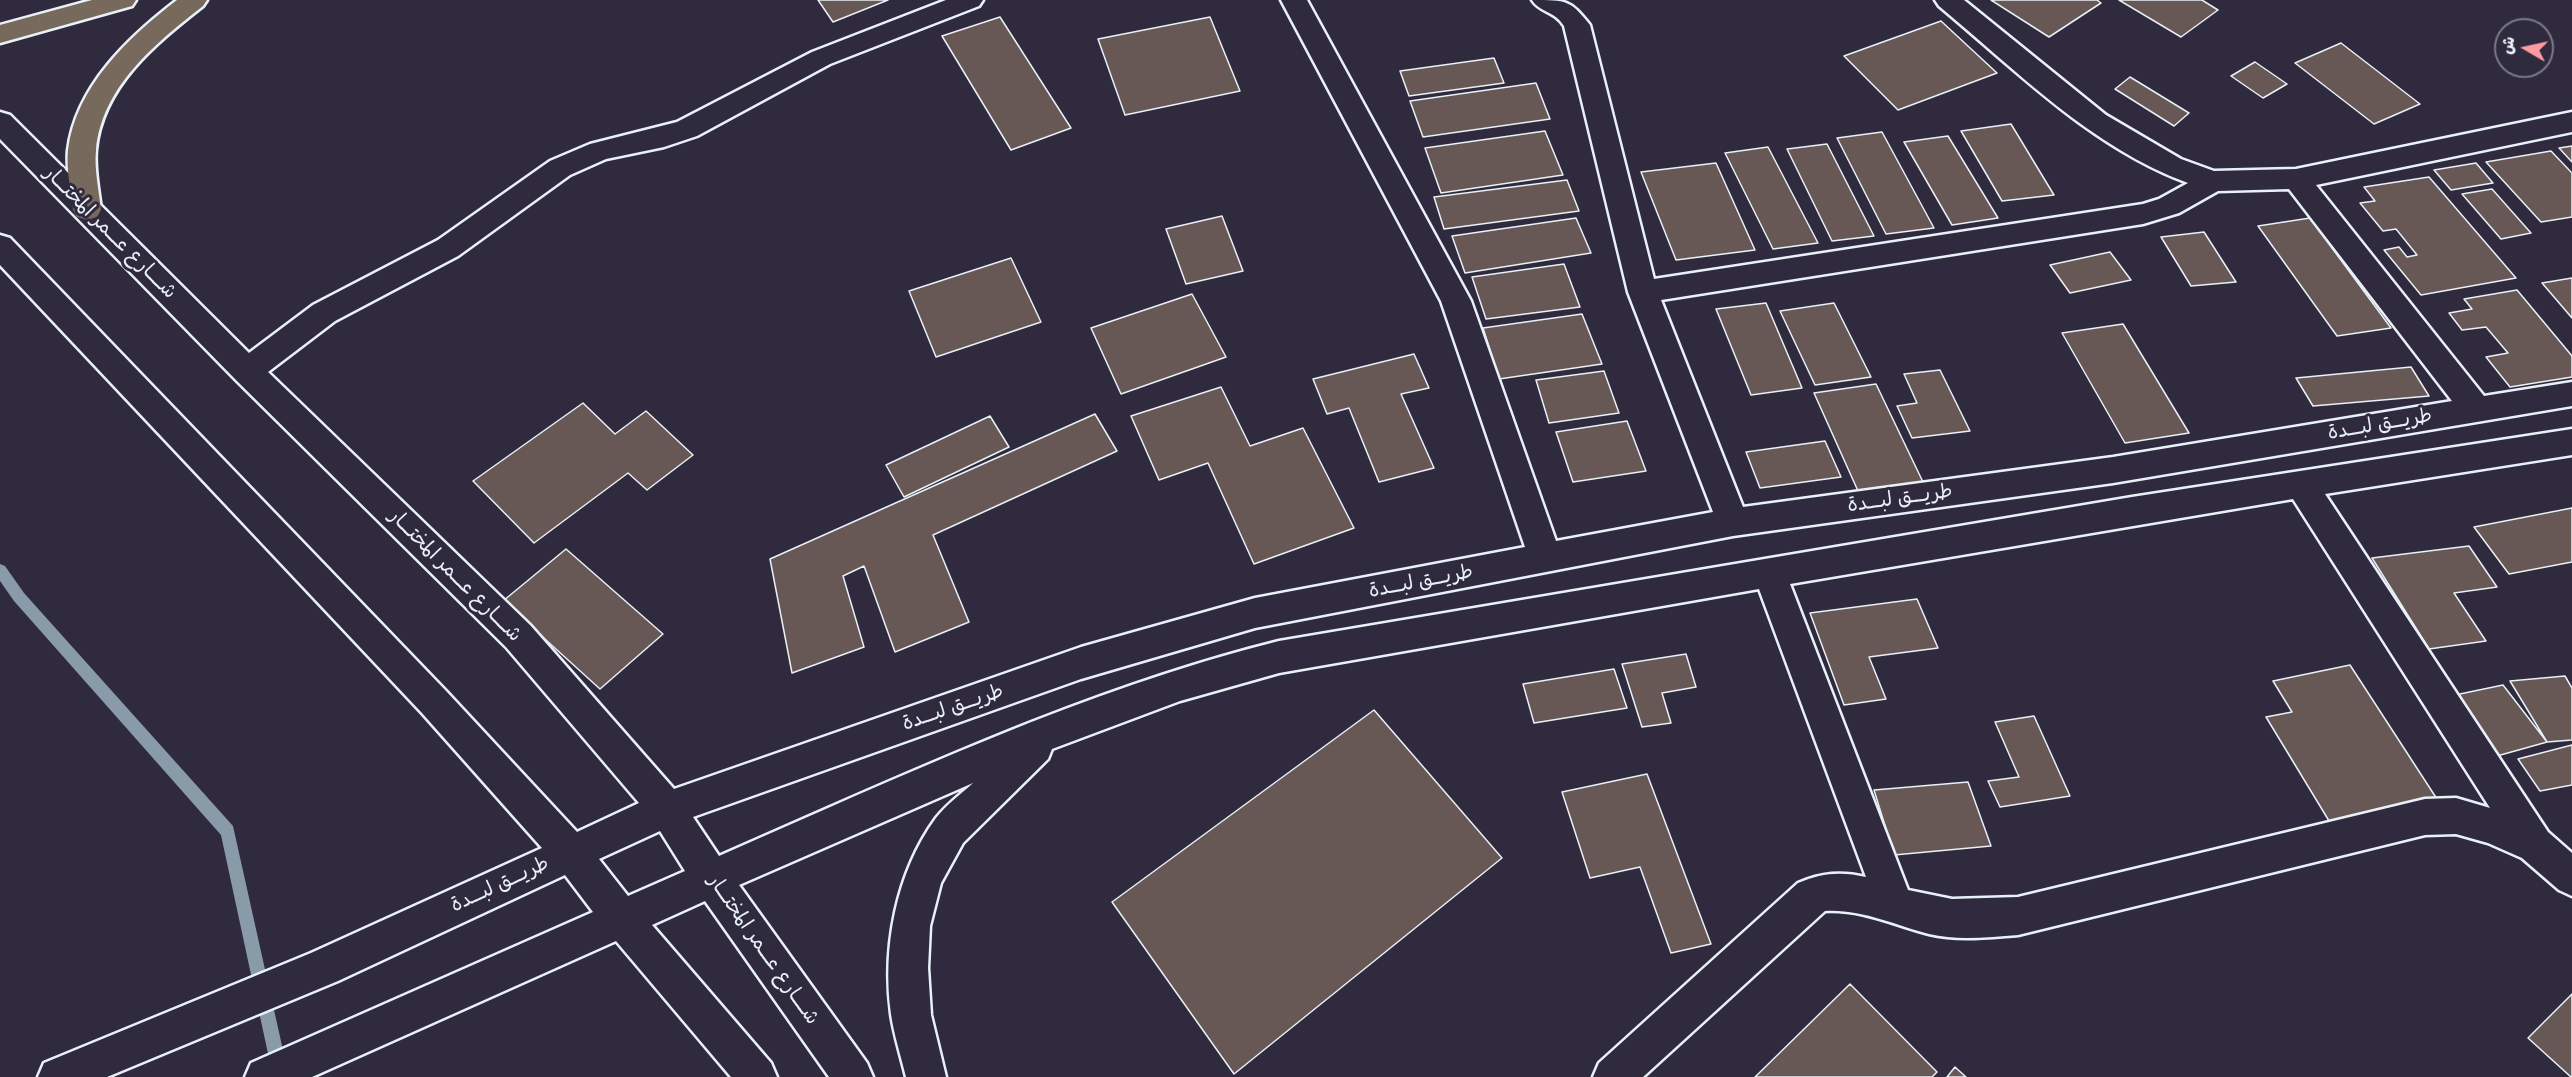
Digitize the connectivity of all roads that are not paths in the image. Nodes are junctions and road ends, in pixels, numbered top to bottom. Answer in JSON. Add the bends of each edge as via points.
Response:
{"nodes":[{"id":1,"x":44,"y":0,"type":"edge"},
{"id":2,"x":123,"y":0,"type":"edge"},
{"id":3,"x":194,"y":0,"type":"edge"},
{"id":4,"x":970,"y":0,"type":"edge"},
{"id":5,"x":1294,"y":0,"type":"edge"},
{"id":6,"x":1545,"y":0,"type":"edge"},
{"id":7,"x":1948,"y":0,"type":"edge"},
{"id":8,"x":0,"y":13,"type":"edge"},
{"id":9,"x":0,"y":34,"type":"edge"},
{"id":10,"x":0,"y":122,"type":"edge"},
{"id":11,"x":2572,"y":122,"type":"edge"},
{"id":12,"x":2296,"y":179,"type":"junction"},
{"id":13,"x":2213,"y":181,"type":"junction"},
{"id":14,"x":87,"y":210,"type":"junction"},
{"id":15,"x":0,"y":246,"type":"edge"},
{"id":16,"x":1643,"y":292,"type":"junction"},
{"id":17,"x":247,"y":371,"type":"junction"},
{"id":18,"x":2572,"y":394,"type":"edge"},
{"id":19,"x":2476,"y":409,"type":"junction"},
{"id":20,"x":2570,"y":444,"type":"edge"},
{"id":21,"x":2301,"y":484,"type":"junction"},
{"id":22,"x":1733,"y":522,"type":"junction"},
{"id":23,"x":1545,"y":558,"type":"junction"},
{"id":24,"x":1769,"y":572,"type":"junction"},
{"id":25,"x":1045,"y":736,"type":"junction"},
{"id":26,"x":667,"y":809,"type":"junction"},
{"id":27,"x":2535,"y":845,"type":"junction"},
{"id":28,"x":571,"y":852,"type":"junction"},
{"id":29,"x":2572,"y":877,"type":"edge"},
{"id":30,"x":711,"y":878,"type":"junction"},
{"id":31,"x":1894,"y":902,"type":"junction"},
{"id":32,"x":621,"y":918,"type":"junction"},
{"id":33,"x":58,"y":1077,"type":"edge"},
{"id":34,"x":264,"y":1077,"type":"edge"},
{"id":35,"x":757,"y":1077,"type":"edge"},
{"id":36,"x":853,"y":1077,"type":"edge"},
{"id":37,"x":926,"y":1077,"type":"edge"},
{"id":38,"x":1613,"y":1077,"type":"edge"}],
"edges":[{"from":1,"to":8,"type":"main road"},
{"from":2,"to":9,"type":"main road"},
{"from":3,"to":14,"type":"main road","via":[[130,55],[95,105],[82,150]]},
{"from":4,"to":17,"type":"street","via":[[821,58],[687,129],[600,151],[560,168],[448,248],[324,313]]},
{"from":5,"to":23,"type":"street","via":[[1456,301]]},
{"from":6,"to":16,"type":"street","via":[[1567,10],[1577,25]]},
{"from":7,"to":13,"type":"street","via":[[2096,122],[2147,153]]},
{"from":10,"to":14,"type":"street","name":"شــــارع عـــمر المختـــار"},
{"from":11,"to":12,"type":"street"},
{"from":12,"to":13,"type":"street"},
{"from":12,"to":19,"type":"street"},
{"from":13,"to":16,"type":"street","via":[[2169,206],[2143,214]]},
{"from":14,"to":17,"type":"street","name":"شــــارع عـــمر المختـــار"},
{"from":15,"to":28,"type":"street","via":[[434,702]]},
{"from":16,"to":22,"type":"street"},
{"from":17,"to":26,"type":"street","name":"شــــارع عـــمر المختـــار","via":[[518,636]]},
{"from":18,"to":19,"type":"street","name":"طريـــق لبـــدة"},
{"from":19,"to":22,"type":"street","name":"طريـــق لبـــدة","via":[[2113,470]]},
{"from":20,"to":21,"type":"street"},
{"from":21,"to":24,"type":"street"},
{"from":21,"to":27,"type":"street"},
{"from":22,"to":23,"type":"street","name":"طريـــق لبـــدة"},
{"from":23,"to":26,"type":"street","name":"طريـــق لبـــدة","via":[[1255,613],[1081,663]]},
{"from":24,"to":25,"type":"street","via":[[1249,663],[1172,686]]},
{"from":24,"to":31,"type":"street"},
{"from":25,"to":30,"type":"street"},
{"from":25,"to":37,"type":"street","via":[[950,830],[924,877],[911,926],[908,968],[911,1015]]},
{"from":26,"to":28,"type":"street","name":"طريـــق لبـــدة"},
{"from":26,"to":30,"type":"street","name":"شــــارع عـــمر المختـــار"},
{"from":27,"to":29,"type":"street"},
{"from":27,"to":31,"type":"street","via":[[2475,820],[2426,817],[2018,916],[1981,919],[1931,915]]},
{"from":28,"to":32,"type":"street"},
{"from":28,"to":33,"type":"street","name":"طريـــق لبـــدة","via":[[324,967]]},
{"from":30,"to":32,"type":"street"},
{"from":30,"to":36,"type":"street","name":"شــــارع عـــمر المختـــار"},
{"from":31,"to":38,"type":"street","via":[[1838,891],[1811,896]]},
{"from":32,"to":34,"type":"street"},
{"from":32,"to":35,"type":"street"}]}
